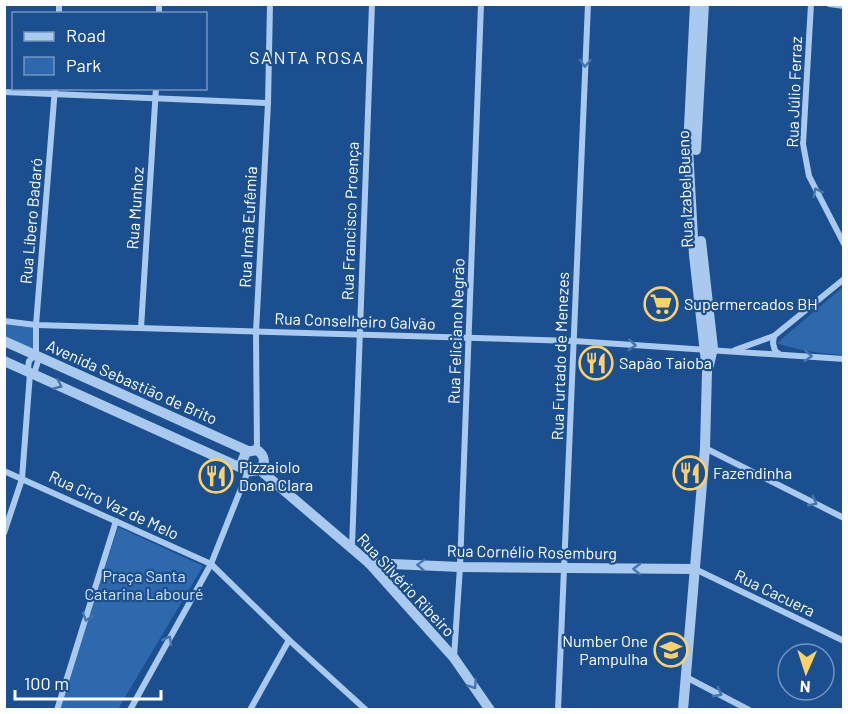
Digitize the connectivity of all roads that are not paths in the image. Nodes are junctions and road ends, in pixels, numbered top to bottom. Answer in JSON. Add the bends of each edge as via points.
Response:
{"nodes":[{"id":1,"x":270,"y":4,"type":"edge"},
{"id":2,"x":372,"y":4,"type":"edge"},
{"id":3,"x":481,"y":4,"type":"edge"},
{"id":4,"x":588,"y":4,"type":"edge"},
{"id":5,"x":695,"y":4,"type":"edge"},
{"id":6,"x":704,"y":4,"type":"edge"},
{"id":7,"x":811,"y":4,"type":"edge"},
{"id":8,"x":829,"y":4,"type":"edge"},
{"id":9,"x":843,"y":6,"type":"edge"},
{"id":10,"x":156,"y":90,"type":"edge"},
{"id":11,"x":4,"y":92,"type":"edge"},
{"id":12,"x":55,"y":92,"type":"edge"},
{"id":13,"x":156,"y":97,"type":"junction"},
{"id":14,"x":268,"y":104,"type":"junction"},
{"id":15,"x":843,"y":244,"type":"edge"},
{"id":16,"x":843,"y":279,"type":"edge"},
{"id":17,"x":4,"y":321,"type":"edge"},
{"id":18,"x":36,"y":325,"type":"junction"},
{"id":19,"x":141,"y":328,"type":"junction"},
{"id":20,"x":256,"y":332,"type":"junction"},
{"id":21,"x":360,"y":335,"type":"junction"},
{"id":22,"x":774,"y":336,"type":"junction"},
{"id":23,"x":469,"y":338,"type":"junction"},
{"id":24,"x":4,"y":341,"type":"edge"},
{"id":25,"x":574,"y":341,"type":"junction"},
{"id":26,"x":709,"y":351,"type":"junction"},
{"id":27,"x":731,"y":351,"type":"junction"},
{"id":28,"x":36,"y":355,"type":"junction"},
{"id":29,"x":781,"y":355,"type":"junction"},
{"id":30,"x":843,"y":359,"type":"edge"},
{"id":31,"x":4,"y":361,"type":"edge"},
{"id":32,"x":30,"y":373,"type":"junction"},
{"id":33,"x":705,"y":448,"type":"junction"},
{"id":34,"x":252,"y":451,"type":"junction"},
{"id":35,"x":251,"y":470,"type":"junction"},
{"id":36,"x":4,"y":471,"type":"edge"},
{"id":37,"x":22,"y":479,"type":"junction"},
{"id":38,"x":843,"y":518,"type":"edge"},
{"id":39,"x":116,"y":520,"type":"junction"},
{"id":40,"x":4,"y":533,"type":"edge"},
{"id":41,"x":352,"y":547,"type":"junction"},
{"id":42,"x":369,"y":563,"type":"junction"},
{"id":43,"x":211,"y":564,"type":"junction"},
{"id":44,"x":385,"y":564,"type":"junction"},
{"id":45,"x":460,"y":567,"type":"junction"},
{"id":46,"x":564,"y":568,"type":"junction"},
{"id":47,"x":696,"y":569,"type":"junction"},
{"id":48,"x":381,"y":577,"type":"junction"},
{"id":49,"x":289,"y":640,"type":"junction"},
{"id":50,"x":843,"y":641,"type":"edge"},
{"id":51,"x":454,"y":658,"type":"junction"},
{"id":52,"x":686,"y":676,"type":"junction"},
{"id":53,"x":57,"y":710,"type":"edge"},
{"id":54,"x":130,"y":710,"type":"edge"},
{"id":55,"x":250,"y":710,"type":"edge"},
{"id":56,"x":366,"y":710,"type":"edge"},
{"id":57,"x":490,"y":710,"type":"edge"},
{"id":58,"x":558,"y":710,"type":"edge"},
{"id":59,"x":683,"y":710,"type":"edge"},
{"id":60,"x":749,"y":710,"type":"edge"}],
"edges":[{"from":1,"to":14,"type":"street","name":"Rua Irmã Eufêmia"},
{"from":2,"to":21,"type":"street","name":"Rua Francisco Proença"},
{"from":3,"to":23,"type":"street","name":"Rua Feliciano Negrão"},
{"from":4,"to":25,"type":"street","name":"Rua Furtado de Menezes","one_way":true},
{"from":5,"to":26,"type":"street","name":"Rua Izabel Bueno","via":[[688,148],[694,255]]},
{"from":6,"to":26,"type":"street","name":"Rua Izabel Bueno","via":[[696,148]]},
{"from":15,"to":7,"type":"street","name":"Rua Júlio Ferraz","one_way":true,"via":[[809,176],[803,144]]},
{"from":8,"to":9,"type":"street"},
{"from":10,"to":13,"type":"street","name":"Rua Munhoz"},
{"from":11,"to":12,"type":"street"},
{"from":12,"to":13,"type":"street"},
{"from":12,"to":18,"type":"street","name":"Rua Líbero Badaró"},
{"from":13,"to":14,"type":"street"},
{"from":13,"to":19,"type":"street","name":"Rua Munhoz"},
{"from":14,"to":20,"type":"street","name":"Rua Irmã Eufêmia"},
{"from":16,"to":22,"type":"street"},
{"from":17,"to":18,"type":"street","name":"Rua Conselheiro Galvão"},
{"from":18,"to":19,"type":"street","name":"Rua Conselheiro Galvão"},
{"from":18,"to":28,"type":"street","name":"Rua Líbero Badaró"},
{"from":19,"to":20,"type":"street","name":"Rua Conselheiro Galvão"},
{"from":20,"to":21,"type":"street","name":"Rua Conselheiro Galvão"},
{"from":20,"to":34,"type":"street","name":"Rua Irmã Eufêmia"},
{"from":21,"to":23,"type":"street","name":"Rua Conselheiro Galvão"},
{"from":21,"to":41,"type":"street","name":"Rua Francisco Proença"},
{"from":22,"to":27,"type":"street"},
{"from":22,"to":29,"type":"street","via":[[775,351]]},
{"from":23,"to":25,"type":"street","name":"Rua Conselheiro Galvão"},
{"from":23,"to":45,"type":"street","name":"Rua Feliciano Negrão"},
{"from":24,"to":28,"type":"street","name":"Avenida Sebastião de Brito"},
{"from":25,"to":26,"type":"street","name":"Rua Conselheiro Galvão","one_way":true},
{"from":25,"to":46,"type":"street","name":"Rua Furtado de Menezes"},
{"from":26,"to":27,"type":"street","name":"Rua Conselheiro Galvão"},
{"from":26,"to":33,"type":"street","name":"Rua Izabel Bueno"},
{"from":27,"to":29,"type":"street"},
{"from":28,"to":32,"type":"street","name":"Rua Líbero Badaró","via":[[37,367]]},
{"from":28,"to":34,"type":"street","name":"Avenida Sebastião de Brito"},
{"from":29,"to":30,"type":"street","one_way":true},
{"from":31,"to":32,"type":"street","name":"Avenida Sebastião de Brito"},
{"from":32,"to":35,"type":"street","name":"Avenida Sebastião de Brito","one_way":true},
{"from":32,"to":37,"type":"street"},
{"from":33,"to":38,"type":"street","one_way":true},
{"from":33,"to":47,"type":"street","name":"Rua Izabel Bueno"},
{"from":34,"to":35,"type":"street","via":[[242,458]]},
{"from":34,"to":35,"type":"street","via":[[264,458],[264,465]]},
{"from":35,"to":41,"type":"street","name":"Rua Silvério Ribeiro"},
{"from":35,"to":43,"type":"street"},
{"from":36,"to":37,"type":"street","name":"Rua Ciro Vaz de Melo"},
{"from":37,"to":39,"type":"street","name":"Rua Ciro Vaz de Melo"},
{"from":37,"to":40,"type":"street"},
{"from":39,"to":43,"type":"street","name":"Rua Ciro Vaz de Melo"},
{"from":39,"to":53,"type":"street","one_way":true},
{"from":41,"to":42,"type":"street","name":"Rua Silvério Ribeiro"},
{"from":42,"to":44,"type":"street","name":"Rua Cornélio Rosemburg"},
{"from":42,"to":48,"type":"street","name":"Rua Silvério Ribeiro"},
{"from":43,"to":49,"type":"street","name":"Rua Ciro Vaz de Melo"},
{"from":54,"to":43,"type":"street","one_way":true},
{"from":45,"to":44,"type":"street","name":"Rua Cornélio Rosemburg","one_way":true},
{"from":44,"to":48,"type":"street"},
{"from":45,"to":46,"type":"street","name":"Rua Cornélio Rosemburg"},
{"from":45,"to":51,"type":"street","name":"Rua Feliciano Negrão"},
{"from":47,"to":46,"type":"street","name":"Rua Cornélio Rosemburg","one_way":true},
{"from":46,"to":58,"type":"street","name":"Rua Furtado de Menezes"},
{"from":47,"to":50,"type":"street","name":"Rua Cacuera"},
{"from":47,"to":52,"type":"street","name":"Rua Izabel Bueno"},
{"from":48,"to":51,"type":"street","name":"Rua Silvério Ribeiro"},
{"from":49,"to":55,"type":"street"},
{"from":49,"to":56,"type":"street","name":"Rua Ciro Vaz de Melo"},
{"from":51,"to":57,"type":"street","name":"Rua Silvério Ribeiro","one_way":true},
{"from":52,"to":59,"type":"street","name":"Rua Izabel Bueno"},
{"from":52,"to":60,"type":"street","one_way":true}]}
